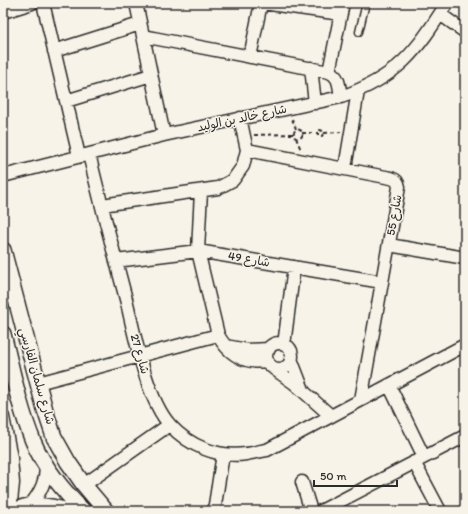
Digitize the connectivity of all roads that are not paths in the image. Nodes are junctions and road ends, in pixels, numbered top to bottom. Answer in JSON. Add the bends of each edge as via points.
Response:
{"nodes":[{"id":1,"x":32,"y":3,"type":"edge"},
{"id":2,"x":43,"y":3,"type":"edge"},
{"id":3,"x":136,"y":3,"type":"edge"},
{"id":4,"x":262,"y":3,"type":"edge"},
{"id":5,"x":366,"y":3,"type":"edge"},
{"id":6,"x":447,"y":3,"type":"edge"},
{"id":7,"x":342,"y":9,"type":"edge"},
{"id":8,"x":3,"y":11,"type":"edge"},
{"id":9,"x":440,"y":14,"type":"junction"},
{"id":10,"x":141,"y":30,"type":"junction"},
{"id":11,"x":359,"y":32,"type":"dead end"},
{"id":12,"x":465,"y":32,"type":"edge"},
{"id":13,"x":54,"y":51,"type":"junction"},
{"id":14,"x":250,"y":57,"type":"junction"},
{"id":15,"x":311,"y":68,"type":"junction"},
{"id":16,"x":329,"y":72,"type":"junction"},
{"id":17,"x":151,"y":75,"type":"junction"},
{"id":18,"x":358,"y":91,"type":"junction"},
{"id":19,"x":342,"y":97,"type":"junction"},
{"id":20,"x":66,"y":101,"type":"junction"},
{"id":21,"x":316,"y":103,"type":"junction"},
{"id":22,"x":240,"y":118,"type":"junction"},
{"id":23,"x":164,"y":135,"type":"junction"},
{"id":24,"x":247,"y":150,"type":"junction"},
{"id":25,"x":84,"y":155,"type":"junction"},
{"id":26,"x":345,"y":168,"type":"junction"},
{"id":27,"x":3,"y":176,"type":"edge"},
{"id":28,"x":201,"y":191,"type":"junction"},
{"id":29,"x":102,"y":206,"type":"junction"},
{"id":30,"x":389,"y":245,"type":"junction"},
{"id":31,"x":3,"y":250,"type":"edge"},
{"id":32,"x":198,"y":250,"type":"junction"},
{"id":33,"x":465,"y":258,"type":"edge"},
{"id":34,"x":116,"y":261,"type":"junction"},
{"id":35,"x":294,"y":267,"type":"junction"},
{"id":36,"x":382,"y":282,"type":"junction"},
{"id":37,"x":3,"y":334,"type":"edge"},
{"id":38,"x":218,"y":335,"type":"junction"},
{"id":39,"x":284,"y":344,"type":"junction"},
{"id":40,"x":465,"y":345,"type":"edge"},
{"id":41,"x":226,"y":346,"type":"junction"},
{"id":42,"x":268,"y":349,"type":"junction"},
{"id":43,"x":140,"y":356,"type":"junction"},
{"id":44,"x":291,"y":360,"type":"junction"},
{"id":45,"x":270,"y":364,"type":"junction"},
{"id":46,"x":38,"y":383,"type":"junction"},
{"id":47,"x":389,"y":385,"type":"junction"},
{"id":48,"x":303,"y":391,"type":"junction"},
{"id":49,"x":361,"y":400,"type":"junction"},
{"id":50,"x":331,"y":416,"type":"junction"},
{"id":51,"x":3,"y":417,"type":"edge"},
{"id":52,"x":169,"y":424,"type":"junction"},
{"id":53,"x":465,"y":436,"type":"edge"},
{"id":54,"x":223,"y":454,"type":"junction"},
{"id":55,"x":419,"y":460,"type":"junction"},
{"id":56,"x":46,"y":465,"type":"junction"},
{"id":57,"x":302,"y":482,"type":"dead end"},
{"id":58,"x":84,"y":485,"type":"junction"},
{"id":59,"x":31,"y":504,"type":"junction"},
{"id":60,"x":10,"y":511,"type":"edge"},
{"id":61,"x":14,"y":511,"type":"edge"},
{"id":62,"x":73,"y":511,"type":"edge"},
{"id":63,"x":83,"y":511,"type":"edge"},
{"id":64,"x":106,"y":511,"type":"edge"},
{"id":65,"x":214,"y":511,"type":"edge"},
{"id":66,"x":311,"y":511,"type":"edge"},
{"id":67,"x":321,"y":511,"type":"edge"},
{"id":68,"x":440,"y":511,"type":"edge"}],
"edges":[{"from":1,"to":8,"type":"street"},
{"from":2,"to":13,"type":"street","name":"شارع 27"},
{"from":3,"to":10,"type":"street"},
{"from":4,"to":7,"type":"street"},
{"from":4,"to":14,"type":"street"},
{"from":5,"to":11,"type":"lane"},
{"from":6,"to":9,"type":"street","name":"شارع خالد بن الوليد"},
{"from":7,"to":16,"type":"street"},
{"from":9,"to":12,"type":"street"},
{"from":9,"to":18,"type":"street","name":"شارع خالد بن الوليد","via":[[413,53],[378,81]]},
{"from":10,"to":13,"type":"street"},
{"from":10,"to":14,"type":"street"},
{"from":10,"to":17,"type":"street"},
{"from":13,"to":20,"type":"street","name":"شارع 27"},
{"from":14,"to":15,"type":"street"},
{"from":15,"to":16,"type":"street"},
{"from":15,"to":21,"type":"street"},
{"from":16,"to":19,"type":"street","via":[[336,76]]},
{"from":17,"to":20,"type":"street"},
{"from":17,"to":23,"type":"street"},
{"from":18,"to":19,"type":"street","name":"شارع خالد بن الوليد"},
{"from":18,"to":26,"type":"street"},
{"from":19,"to":21,"type":"street","name":"شارع خالد بن الوليد"},
{"from":20,"to":25,"type":"street","name":"شارع 27"},
{"from":21,"to":22,"type":"street","name":"شارع خالد بن الوليد"},
{"from":22,"to":23,"type":"street","name":"شارع خالد بن الوليد"},
{"from":22,"to":24,"type":"street"},
{"from":23,"to":25,"type":"street","name":"شارع خالد بن الوليد"},
{"from":24,"to":26,"type":"street","name":"شارع 55"},
{"from":24,"to":28,"type":"street","via":[[243,166],[232,180],[218,188]]},
{"from":25,"to":27,"type":"street","name":"شارع خالد بن الوليد"},
{"from":25,"to":29,"type":"street","name":"شارع 27"},
{"from":26,"to":30,"type":"street","name":"شارع 55","via":[[396,179],[399,183]]},
{"from":28,"to":29,"type":"street"},
{"from":28,"to":32,"type":"street"},
{"from":29,"to":34,"type":"street","name":"شارع 27"},
{"from":30,"to":33,"type":"street"},
{"from":30,"to":36,"type":"street","name":"شارع 55"},
{"from":31,"to":46,"type":"street","name":"شارع سلمان الفارسي"},
{"from":32,"to":34,"type":"street","name":"شارع 49"},
{"from":32,"to":35,"type":"street","name":"شارع 49"},
{"from":32,"to":38,"type":"street"},
{"from":34,"to":43,"type":"street","name":"شارع 27"},
{"from":35,"to":36,"type":"street","name":"شارع 49"},
{"from":35,"to":39,"type":"street"},
{"from":36,"to":49,"type":"street","name":"شارع 55"},
{"from":37,"to":56,"type":"street","name":"شارع سلمان الفارسي","via":[[24,418]]},
{"from":38,"to":41,"type":"street"},
{"from":38,"to":43,"type":"street"},
{"from":39,"to":42,"type":"street","via":[[276,344]]},
{"from":39,"to":44,"type":"street","via":[[290,351]]},
{"from":40,"to":47,"type":"street","name":"شارع 27"},
{"from":41,"to":42,"type":"street","via":[[247,350]]},
{"from":41,"to":45,"type":"street","via":[[244,360]]},
{"from":42,"to":45,"type":"street","via":[[266,357]]},
{"from":43,"to":46,"type":"street"},
{"from":43,"to":52,"type":"street","name":"شارع 27","via":[[153,395]]},
{"from":44,"to":45,"type":"street","via":[[282,368]]},
{"from":44,"to":48,"type":"street"},
{"from":45,"to":48,"type":"street"},
{"from":46,"to":58,"type":"street","name":"شارع سلمان الفارسي","via":[[54,437]]},
{"from":47,"to":49,"type":"street","name":"شارع 27"},
{"from":47,"to":55,"type":"street"},
{"from":48,"to":50,"type":"street"},
{"from":49,"to":50,"type":"street","name":"شارع 27"},
{"from":50,"to":54,"type":"street","name":"شارع 27","via":[[267,450],[245,455]]},
{"from":51,"to":60,"type":"street","via":[[13,483]]},
{"from":52,"to":54,"type":"street","name":"شارع 27","via":[[194,444]]},
{"from":52,"to":58,"type":"street"},
{"from":53,"to":55,"type":"street"},
{"from":54,"to":65,"type":"street"},
{"from":55,"to":67,"type":"street"},
{"from":55,"to":68,"type":"street"},
{"from":56,"to":59,"type":"street","via":[[43,486]]},
{"from":56,"to":63,"type":"street","name":"شارع سلمان الفارسي","via":[[57,482]]},
{"from":57,"to":66,"type":"street"},
{"from":58,"to":64,"type":"street","name":"شارع سلمان الفارسي"},
{"from":59,"to":61,"type":"street","via":[[23,505]]},
{"from":59,"to":62,"type":"street"}]}
